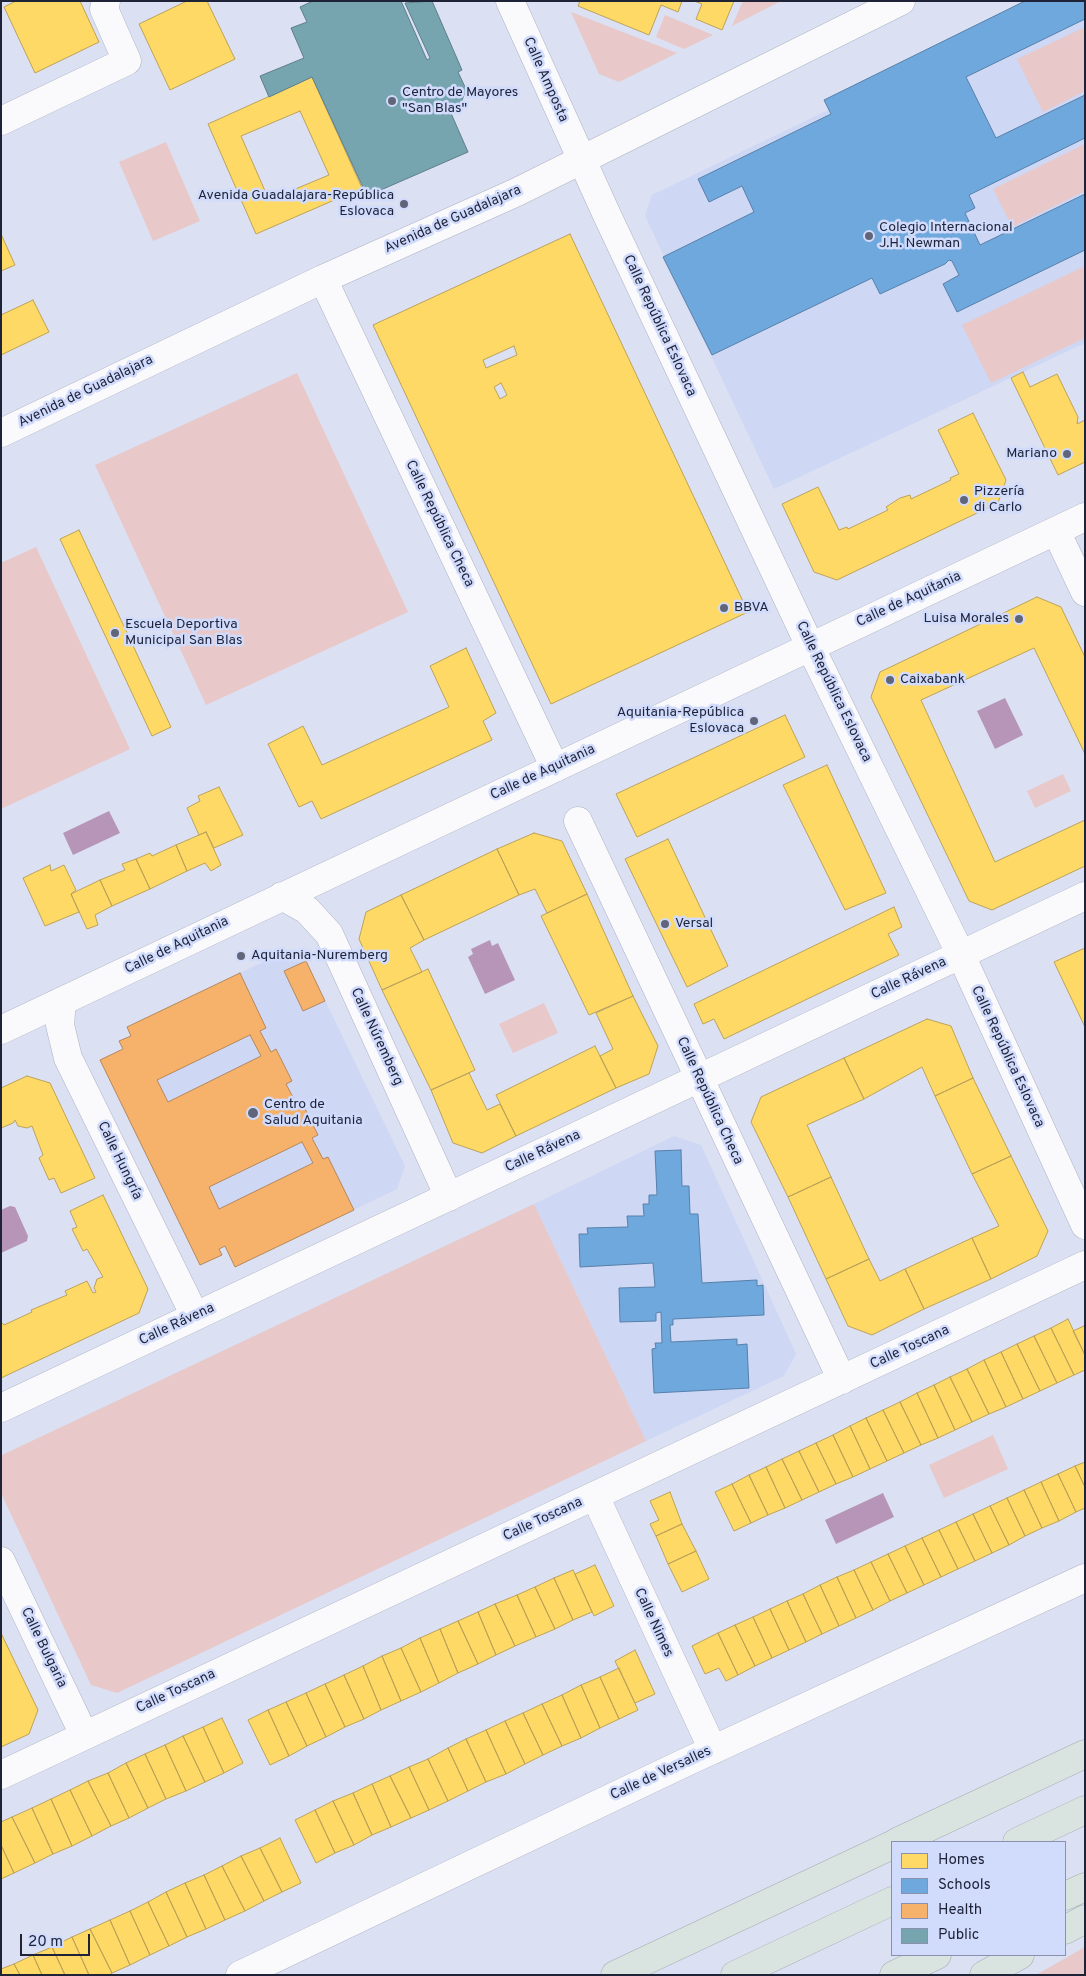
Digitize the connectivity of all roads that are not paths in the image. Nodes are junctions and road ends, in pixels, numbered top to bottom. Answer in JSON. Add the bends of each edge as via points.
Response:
{"nodes":[{"id":1,"x":510,"y":1,"type":"edge"},
{"id":2,"x":901,"y":1,"type":"edge"},
{"id":3,"x":104,"y":4,"type":"edge"},
{"id":4,"x":1,"y":121,"type":"edge"},
{"id":5,"x":580,"y":159,"type":"junction"},
{"id":6,"x":323,"y":279,"type":"junction"},
{"id":7,"x":1,"y":433,"type":"edge"},
{"id":8,"x":1085,"y":517,"type":"edge"},
{"id":9,"x":1056,"y":531,"type":"junction"},
{"id":10,"x":1085,"y":592,"type":"edge"},
{"id":11,"x":810,"y":646,"type":"junction"},
{"id":12,"x":555,"y":768,"type":"junction"},
{"id":13,"x":578,"y":821,"type":"dead end"},
{"id":14,"x":282,"y":896,"type":"junction"},
{"id":15,"x":1085,"y":896,"type":"edge"},
{"id":16,"x":961,"y":955,"type":"junction"},
{"id":17,"x":62,"y":1001,"type":"junction"},
{"id":18,"x":1,"y":1030,"type":"edge"},
{"id":19,"x":699,"y":1079,"type":"junction"},
{"id":20,"x":450,"y":1197,"type":"junction"},
{"id":21,"x":1085,"y":1225,"type":"edge"},
{"id":22,"x":1085,"y":1265,"type":"edge"},
{"id":23,"x":195,"y":1316,"type":"junction"},
{"id":24,"x":842,"y":1380,"type":"junction"},
{"id":25,"x":1,"y":1408,"type":"edge"},
{"id":26,"x":595,"y":1496,"type":"junction"},
{"id":27,"x":1,"y":1561,"type":"edge"},
{"id":28,"x":1085,"y":1578,"type":"edge"},
{"id":29,"x":84,"y":1735,"type":"junction"},
{"id":30,"x":712,"y":1750,"type":"junction"},
{"id":31,"x":1085,"y":1754,"type":"edge"},
{"id":32,"x":1,"y":1775,"type":"edge"},
{"id":33,"x":1085,"y":1810,"type":"edge"},
{"id":34,"x":899,"y":1841,"type":"edge"},
{"id":35,"x":1018,"y":1841,"type":"edge"},
{"id":36,"x":891,"y":1845,"type":"edge"},
{"id":37,"x":1085,"y":1886,"type":"edge"},
{"id":38,"x":1066,"y":1896,"type":"edge"},
{"id":39,"x":891,"y":1901,"type":"edge"},
{"id":40,"x":1085,"y":1918,"type":"edge"},
{"id":41,"x":1066,"y":1929,"type":"edge"},
{"id":42,"x":935,"y":1956,"type":"edge"},
{"id":43,"x":1018,"y":1956,"type":"edge"},
{"id":44,"x":240,"y":1975,"type":"edge"},
{"id":45,"x":615,"y":1975,"type":"edge"},
{"id":46,"x":735,"y":1975,"type":"edge"},
{"id":47,"x":894,"y":1975,"type":"edge"},
{"id":48,"x":984,"y":1975,"type":"edge"}],
"edges":[{"from":1,"to":5,"type":"street","name":"Calle Amposta"},
{"from":2,"to":5,"type":"street","name":"Avenida de Guadalajara"},
{"from":3,"to":4,"type":"street","via":[[127,61]]},
{"from":5,"to":6,"type":"street","name":"Avenida de Guadalajara","via":[[517,192]]},
{"from":5,"to":11,"type":"street","name":"Calle República Eslovaca"},
{"from":6,"to":7,"type":"street","name":"Avenida de Guadalajara"},
{"from":6,"to":12,"type":"street","name":"Calle República Checa"},
{"from":8,"to":9,"type":"street","name":"Calle de Aquitania"},
{"from":9,"to":10,"type":"street"},
{"from":9,"to":11,"type":"street","name":"Calle de Aquitania"},
{"from":11,"to":12,"type":"street","name":"Calle de Aquitania"},
{"from":11,"to":16,"type":"street","name":"Calle República Eslovaca"},
{"from":12,"to":14,"type":"street","name":"Calle de Aquitania"},
{"from":13,"to":19,"type":"street","name":"Calle República Checa"},
{"from":14,"to":17,"type":"street","name":"Calle de Aquitania"},
{"from":14,"to":20,"type":"street","name":"Calle Núremberg","via":[[307,910],[329,934]]},
{"from":15,"to":16,"type":"street","name":"Calle Rávena"},
{"from":16,"to":19,"type":"street","name":"Calle Rávena"},
{"from":16,"to":21,"type":"street","name":"Calle República Eslovaca"},
{"from":17,"to":18,"type":"street","name":"Calle de Aquitania"},
{"from":17,"to":23,"type":"street","name":"Calle Hungría","via":[[60,1025],[68,1058]]},
{"from":19,"to":20,"type":"street","name":"Calle Rávena"},
{"from":19,"to":24,"type":"street","name":"Calle República Checa"},
{"from":20,"to":23,"type":"street","name":"Calle Rávena"},
{"from":22,"to":24,"type":"street","name":"Calle Toscana"},
{"from":23,"to":25,"type":"street","name":"Calle Rávena"},
{"from":24,"to":26,"type":"street","name":"Calle Toscana"},
{"from":26,"to":29,"type":"street","name":"Calle Toscana"},
{"from":26,"to":30,"type":"street","name":"Calle Nimes"},
{"from":27,"to":29,"type":"street","name":"Calle Bulgaria"},
{"from":28,"to":30,"type":"street","name":"Calle de Versalles"},
{"from":29,"to":32,"type":"street","name":"Calle Toscana"},
{"from":30,"to":44,"type":"street","name":"Calle de Versalles"},
{"from":31,"to":34,"type":"highway"},
{"from":33,"to":35,"type":"highway"},
{"from":36,"to":45,"type":"highway"},
{"from":37,"to":38,"type":"highway"},
{"from":39,"to":46,"type":"highway"},
{"from":40,"to":41,"type":"highway"},
{"from":42,"to":47,"type":"highway"},
{"from":43,"to":48,"type":"highway"}]}
